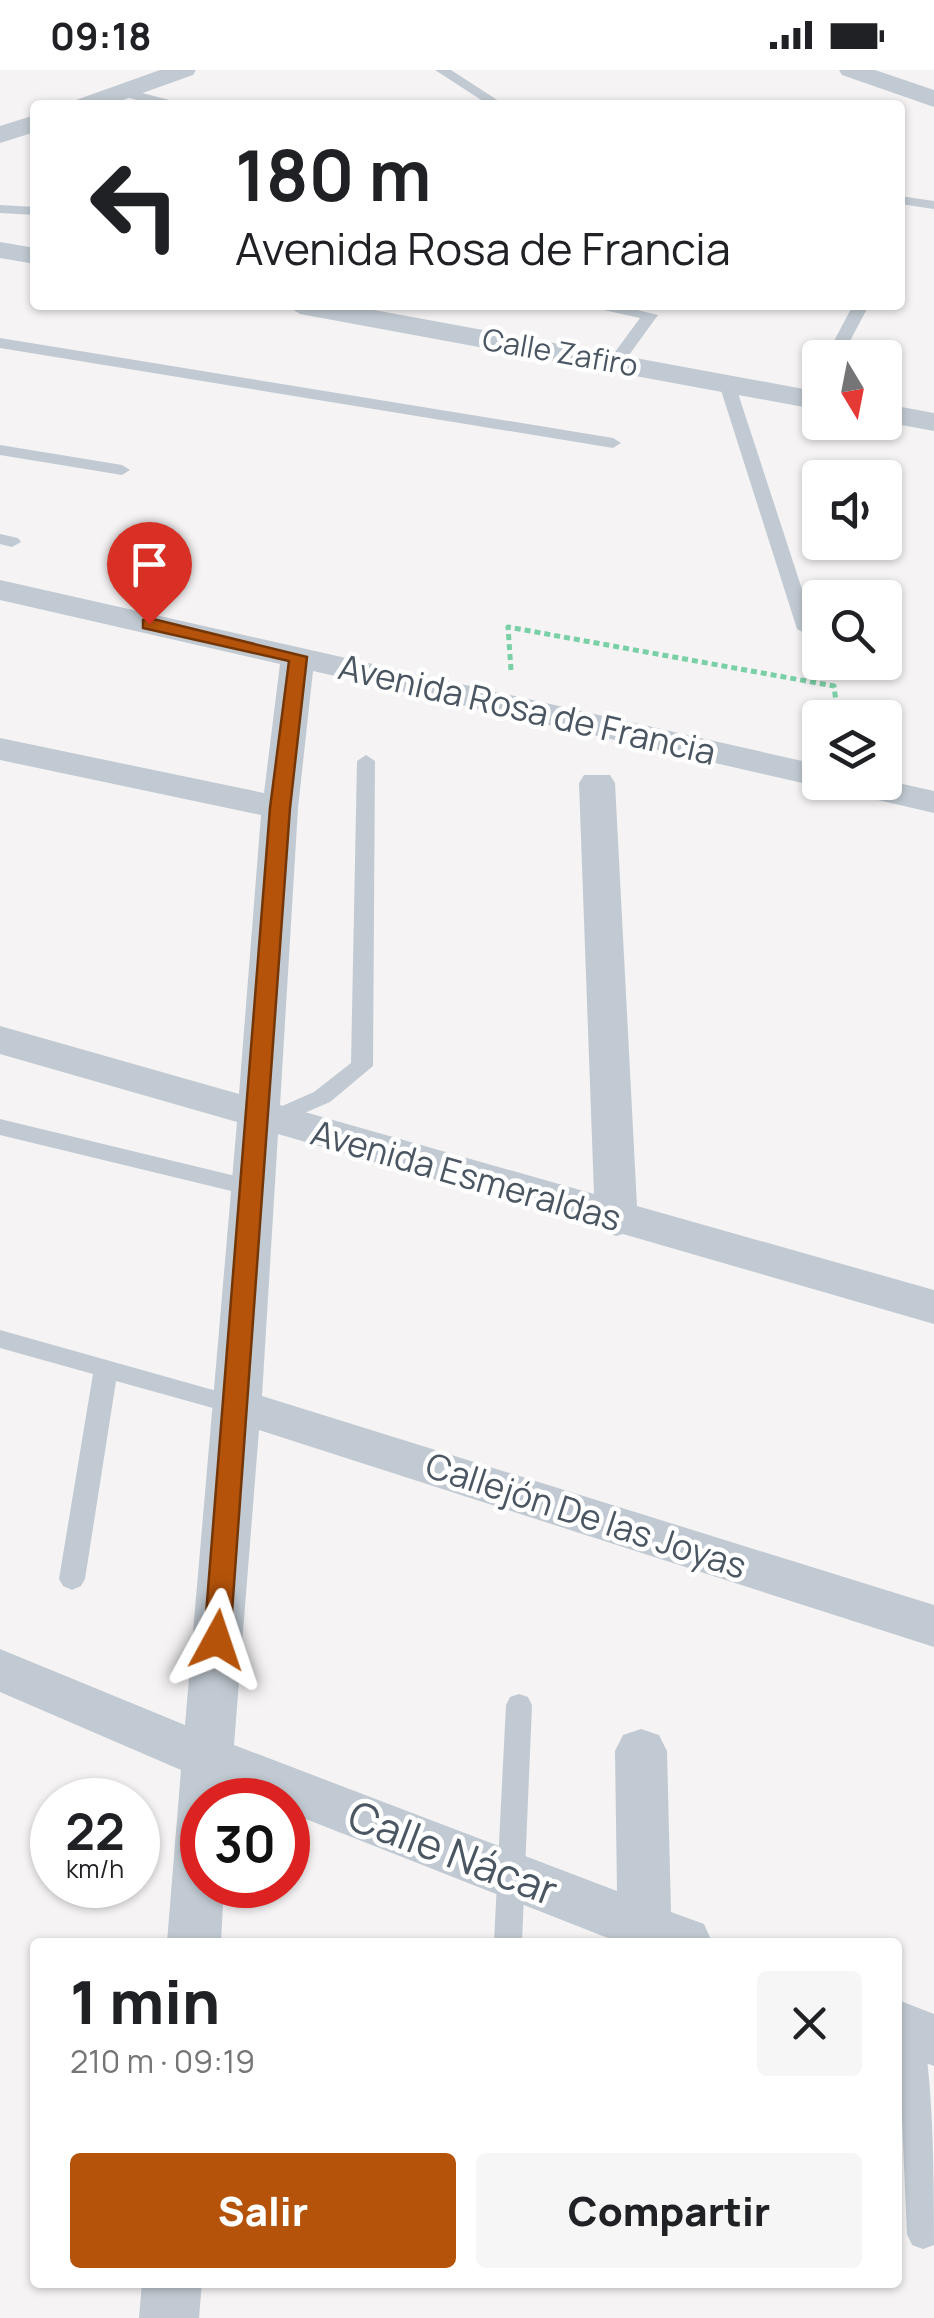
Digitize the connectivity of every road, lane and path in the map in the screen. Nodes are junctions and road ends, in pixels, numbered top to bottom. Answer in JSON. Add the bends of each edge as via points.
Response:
{"nodes":[{"id":1,"x":184,"y":70,"type":"edge"},
{"id":2,"x":442,"y":70,"type":"edge"},
{"id":3,"x":851,"y":70,"type":"edge"},
{"id":4,"x":123,"y":92,"type":"junction"},
{"id":5,"x":934,"y":99,"type":"edge"},
{"id":6,"x":100,"y":100,"type":"edge"},
{"id":7,"x":153,"y":100,"type":"edge"},
{"id":8,"x":490,"y":100,"type":"edge"},
{"id":9,"x":0,"y":111,"type":"edge"},
{"id":10,"x":30,"y":124,"type":"edge"},
{"id":11,"x":30,"y":124,"type":"edge"},
{"id":12,"x":0,"y":135,"type":"edge"},
{"id":13,"x":905,"y":201,"type":"edge"},
{"id":14,"x":934,"y":205,"type":"edge"},
{"id":15,"x":0,"y":208,"type":"edge"},
{"id":16,"x":30,"y":211,"type":"edge"},
{"id":17,"x":0,"y":250,"type":"edge"},
{"id":18,"x":30,"y":255,"type":"edge"},
{"id":19,"x":327,"y":310,"type":"edge"},
{"id":20,"x":656,"y":310,"type":"edge"},
{"id":21,"x":858,"y":310,"type":"edge"},
{"id":22,"x":843,"y":340,"type":"edge"},
{"id":23,"x":0,"y":344,"type":"edge"},
{"id":24,"x":615,"y":363,"type":"junction"},
{"id":25,"x":728,"y":384,"type":"junction"},
{"id":26,"x":802,"y":392,"type":"edge"},
{"id":27,"x":902,"y":416,"type":"edge"},
{"id":28,"x":934,"y":422,"type":"edge"},
{"id":29,"x":613,"y":443,"type":"dead end"},
{"id":30,"x":0,"y":450,"type":"edge"},
{"id":31,"x":122,"y":470,"type":"dead end"},
{"id":32,"x":0,"y":590,"type":"edge"},
{"id":33,"x":802,"y":616,"type":"edge"},
{"id":34,"x":298,"y":657,"type":"junction"},
{"id":35,"x":836,"y":700,"type":"edge"},
{"id":36,"x":512,"y":706,"type":"junction"},
{"id":37,"x":0,"y":749,"type":"edge"},
{"id":38,"x":366,"y":762,"type":"dead end"},
{"id":39,"x":802,"y":772,"type":"edge"},
{"id":40,"x":597,"y":782,"type":"dead end"},
{"id":41,"x":902,"y":795,"type":"edge"},
{"id":42,"x":934,"y":802,"type":"edge"},
{"id":43,"x":280,"y":808,"type":"junction"},
{"id":44,"x":0,"y":1040,"type":"edge"},
{"id":45,"x":264,"y":1117,"type":"junction"},
{"id":46,"x":0,"y":1127,"type":"edge"},
{"id":47,"x":252,"y":1188,"type":"junction"},
{"id":48,"x":616,"y":1220,"type":"junction"},
{"id":49,"x":934,"y":1307,"type":"edge"},
{"id":50,"x":0,"y":1339,"type":"edge"},
{"id":51,"x":106,"y":1366,"type":"junction"},
{"id":52,"x":238,"y":1406,"type":"junction"},
{"id":53,"x":72,"y":1579,"type":"dead end"},
{"id":54,"x":934,"y":1626,"type":"edge"},
{"id":55,"x":0,"y":1670,"type":"edge"},
{"id":56,"x":519,"y":1706,"type":"dead end"},
{"id":57,"x":641,"y":1751,"type":"dead end"},
{"id":58,"x":203,"y":1778,"type":"edge"},
{"id":59,"x":205,"y":1778,"type":"edge"},
{"id":60,"x":310,"y":1812,"type":"edge"},
{"id":61,"x":511,"y":1875,"type":"junction"},
{"id":62,"x":196,"y":1908,"type":"edge"},
{"id":63,"x":658,"y":1937,"type":"edge"},
{"id":64,"x":194,"y":1938,"type":"edge"},
{"id":65,"x":508,"y":1938,"type":"edge"},
{"id":66,"x":914,"y":2032,"type":"edge"},
{"id":67,"x":923,"y":2234,"type":"dead end"},
{"id":68,"x":172,"y":2288,"type":"edge"},
{"id":69,"x":169,"y":2318,"type":"edge"}],
"edges":[{"from":1,"to":4,"type":"street"},
{"from":2,"to":8,"type":"lane"},
{"from":3,"to":5,"type":"street"},
{"from":4,"to":6,"type":"street"},
{"from":4,"to":7,"type":"lane"},
{"from":9,"to":10,"type":"street"},
{"from":11,"to":12,"type":"street"},
{"from":13,"to":14,"type":"lane"},
{"from":15,"to":16,"type":"lane"},
{"from":17,"to":18,"type":"street"},
{"from":19,"to":24,"type":"street","name":"Calle Zafiro"},
{"from":20,"to":24,"type":"lane"},
{"from":21,"to":22,"type":"lane"},
{"from":23,"to":29,"type":"lane"},
{"from":24,"to":25,"type":"street","name":"Calle Zafiro"},
{"from":25,"to":26,"type":"street","name":"Calle Zafiro"},
{"from":25,"to":33,"type":"lane"},
{"from":27,"to":28,"type":"street"},
{"from":30,"to":31,"type":"lane"},
{"from":32,"to":34,"type":"street","name":"Avenida Rosa de Francia"},
{"from":34,"to":36,"type":"street","name":"Avenida Rosa de Francia"},
{"from":34,"to":43,"type":"street"},
{"from":35,"to":36,"type":"path","via":[[834,686],[508,627]]},
{"from":36,"to":39,"type":"street","name":"Avenida Rosa de Francia"},
{"from":37,"to":43,"type":"street"},
{"from":38,"to":45,"type":"lane","via":[[362,1066],[322,1097]]},
{"from":40,"to":48,"type":"street"},
{"from":41,"to":42,"type":"street"},
{"from":43,"to":45,"type":"street"},
{"from":44,"to":45,"type":"street","name":"Avenida Esmeraldas"},
{"from":45,"to":47,"type":"street"},
{"from":45,"to":48,"type":"street","name":"Avenida Esmeraldas"},
{"from":46,"to":47,"type":"lane"},
{"from":47,"to":52,"type":"street"},
{"from":48,"to":49,"type":"street","name":"Avenida Esmeraldas"},
{"from":50,"to":51,"type":"lane"},
{"from":51,"to":52,"type":"lane"},
{"from":51,"to":53,"type":"lane"},
{"from":52,"to":54,"type":"street","name":"Callejón De las Joyas"},
{"from":52,"to":59,"type":"street"},
{"from":55,"to":58,"type":"street","name":"Calle Nácar"},
{"from":56,"to":61,"type":"lane"},
{"from":57,"to":63,"type":"street"},
{"from":60,"to":61,"type":"street","name":"Calle Nácar"},
{"from":61,"to":63,"type":"street","name":"Calle Nácar"},
{"from":61,"to":65,"type":"lane"},
{"from":62,"to":64,"type":"street"},
{"from":66,"to":67,"type":"lane"},
{"from":68,"to":69,"type":"street"}]}
